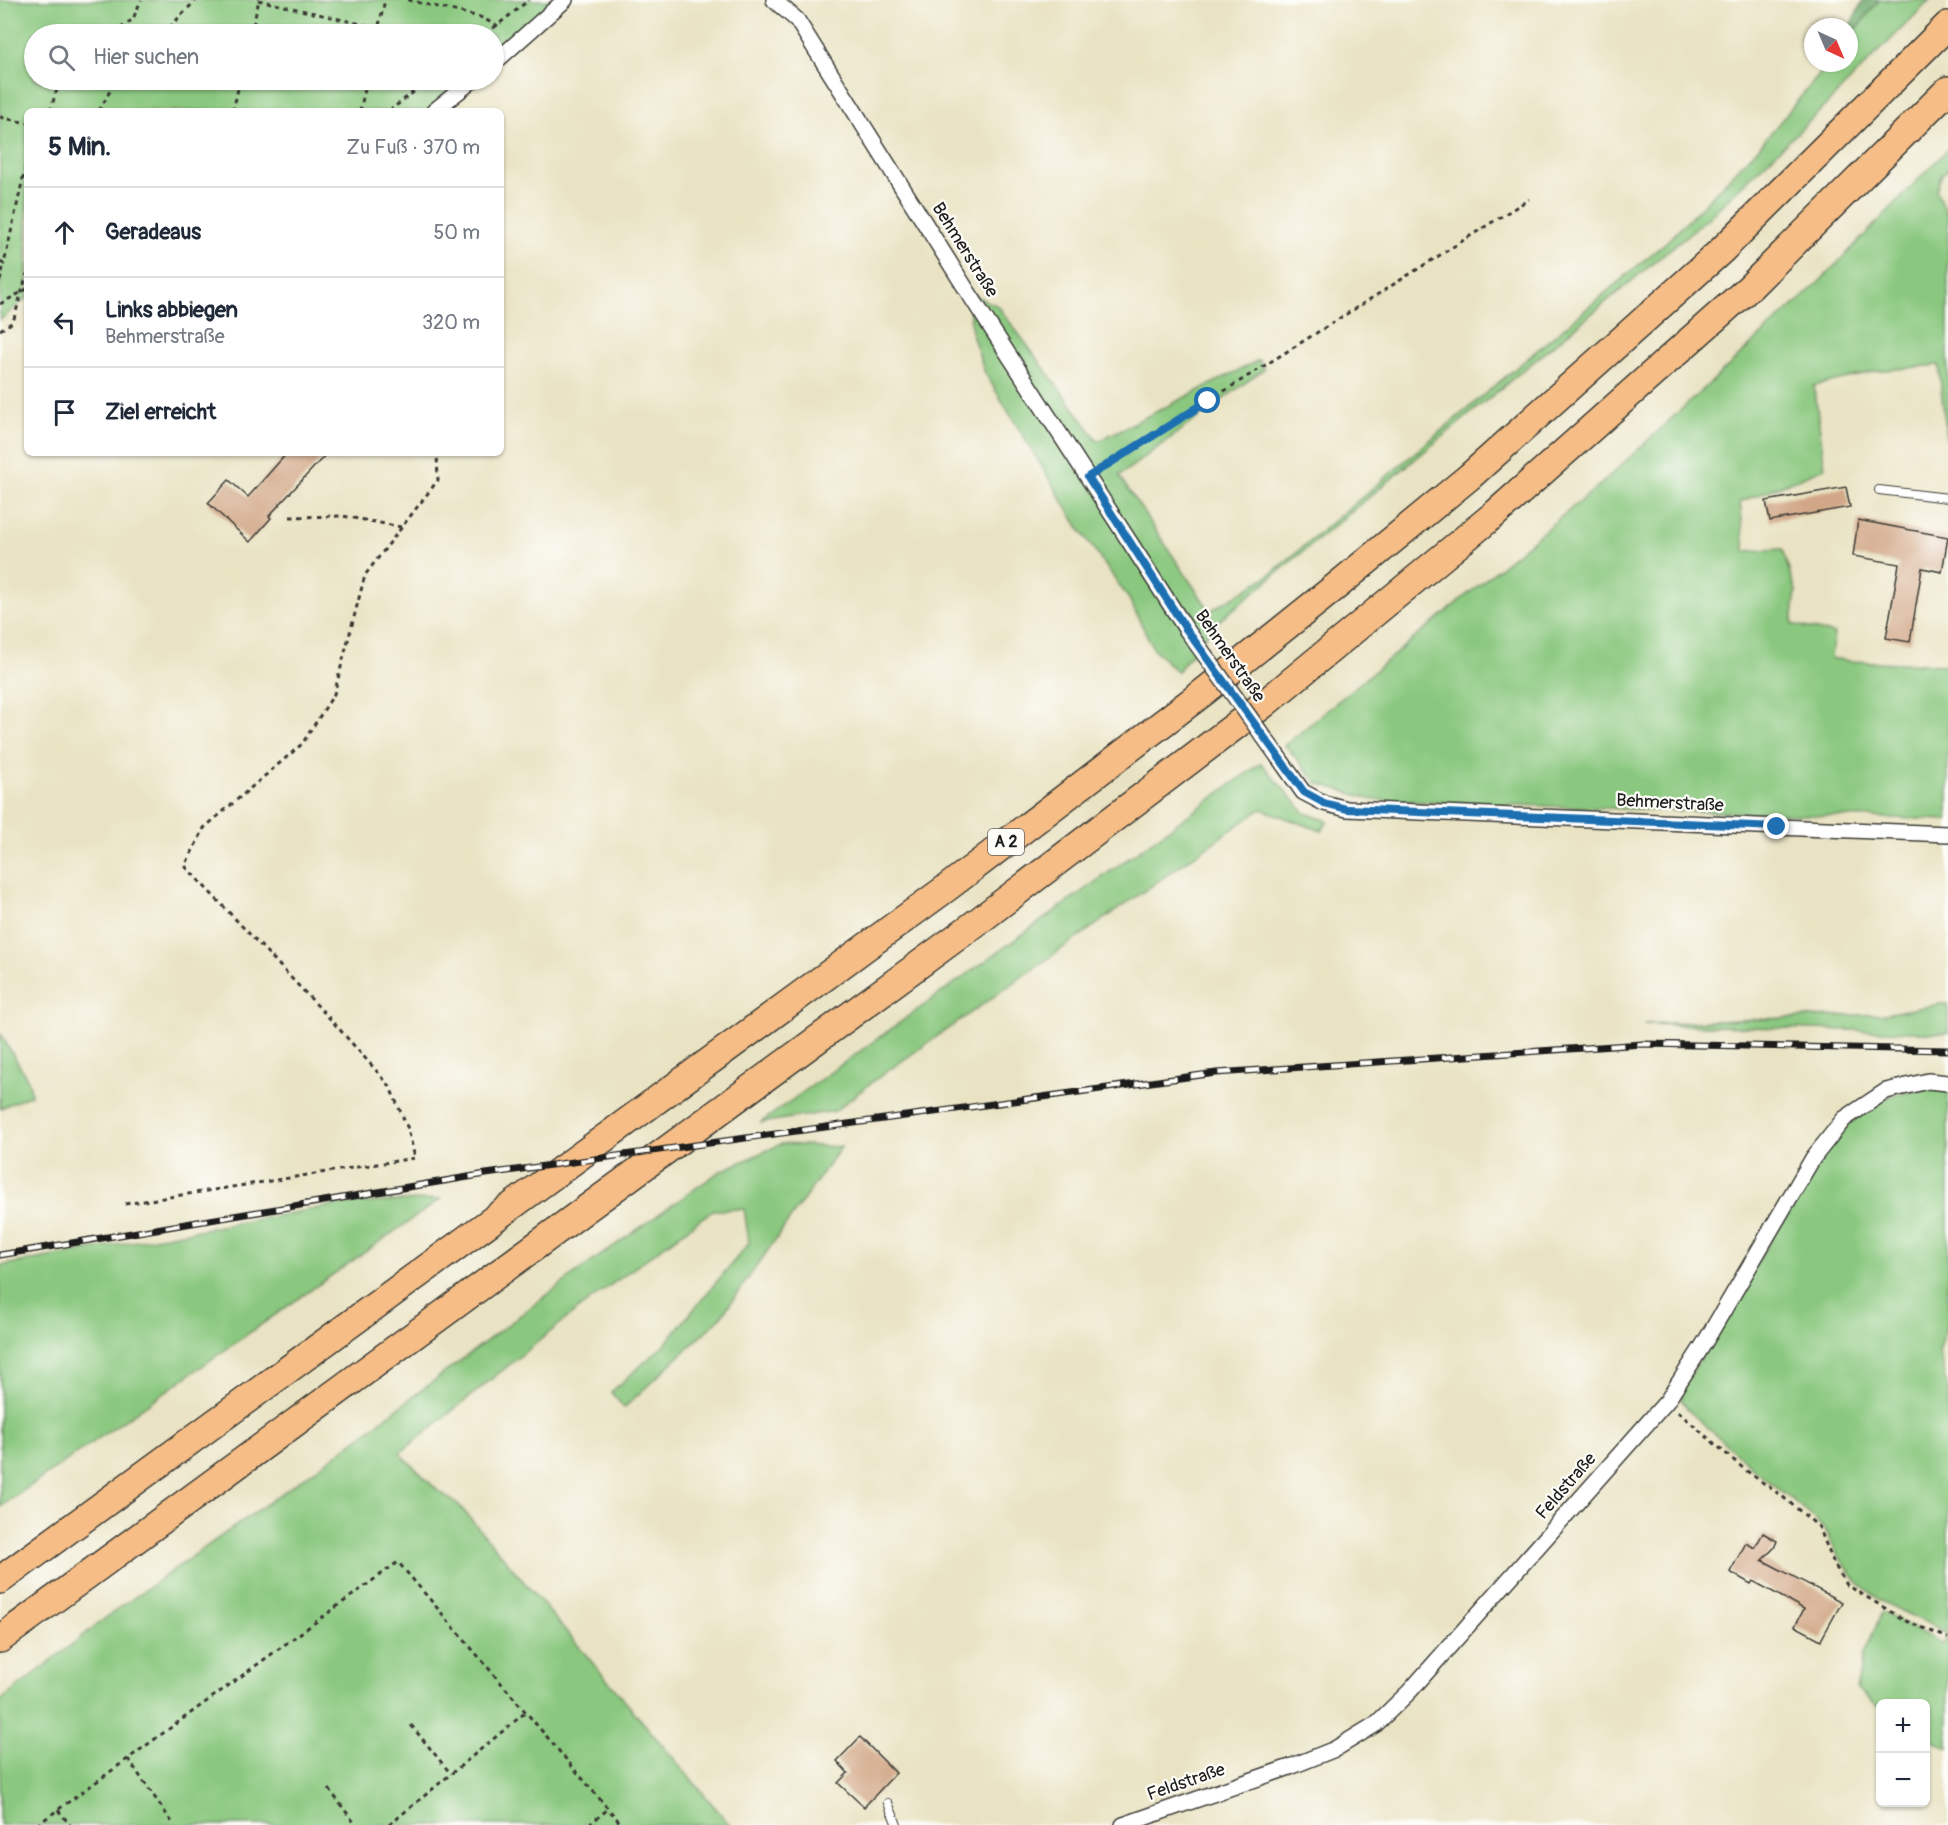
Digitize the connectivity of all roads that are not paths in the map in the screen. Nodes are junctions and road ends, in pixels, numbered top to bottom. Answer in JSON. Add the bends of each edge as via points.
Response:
{"nodes":[{"id":1,"x":565,"y":0,"type":"edge"},
{"id":2,"x":774,"y":0,"type":"edge"},
{"id":3,"x":1948,"y":25,"type":"edge"},
{"id":4,"x":504,"y":54,"type":"edge"},
{"id":5,"x":460,"y":90,"type":"edge"},
{"id":6,"x":1948,"y":90,"type":"edge"},
{"id":7,"x":438,"y":108,"type":"edge"},
{"id":8,"x":1879,"y":490,"type":"dead end"},
{"id":9,"x":1948,"y":498,"type":"edge"},
{"id":10,"x":1948,"y":834,"type":"edge"},
{"id":11,"x":1948,"y":1083,"type":"edge"},
{"id":12,"x":0,"y":1580,"type":"edge"},
{"id":13,"x":0,"y":1640,"type":"edge"},
{"id":14,"x":888,"y":1803,"type":"dead end"},
{"id":15,"x":897,"y":1825,"type":"edge"},
{"id":16,"x":1123,"y":1825,"type":"edge"}],
"edges":[{"from":1,"to":4,"type":"street"},
{"from":2,"to":10,"type":"street","name":"Behmerstraße","bridge":true,"via":[[797,20],[1186,629],[1304,792],[1347,809]]},
{"from":3,"to":12,"type":"highway","number":"A 2","via":[[1721,250],[1469,477],[1339,584],[948,887]]},
{"from":5,"to":7,"type":"street"},
{"from":6,"to":13,"type":"highway","number":"A 2","via":[[1750,287],[1496,513],[1264,704],[980,920]]},
{"from":8,"to":9,"type":"lane"},
{"from":11,"to":16,"type":"street","name":"Feldstraße","via":[[1928,1081],[1886,1091],[1844,1119],[1813,1158],[1667,1401],[1409,1692],[1376,1724],[1335,1749],[1290,1767]]},
{"from":14,"to":15,"type":"lane"}]}
